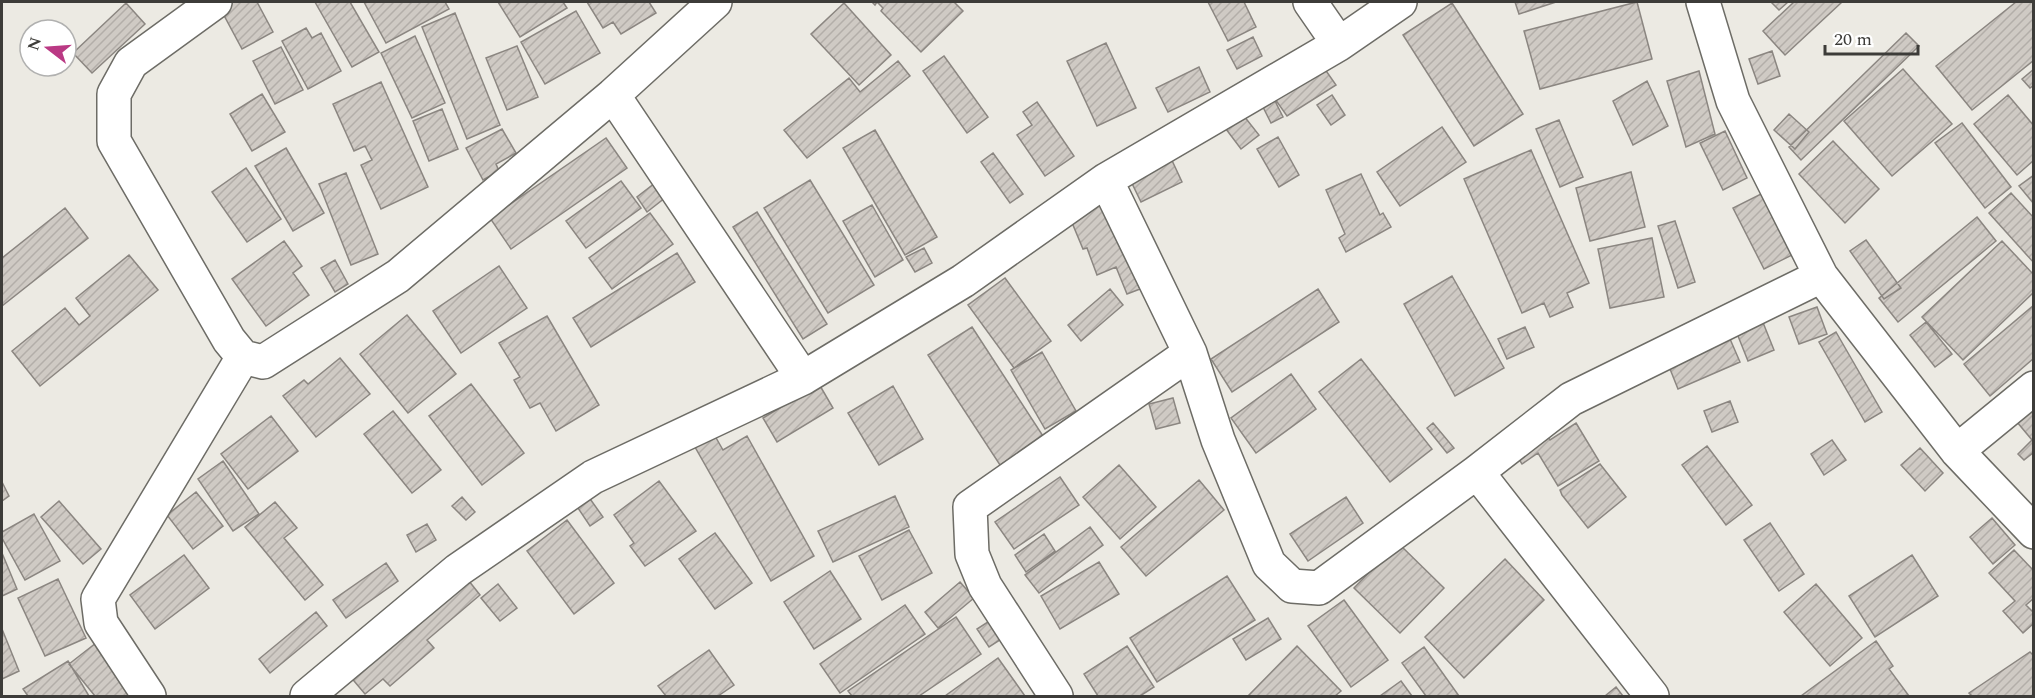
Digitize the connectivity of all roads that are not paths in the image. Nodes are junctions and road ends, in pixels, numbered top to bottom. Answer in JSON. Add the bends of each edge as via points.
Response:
{"nodes":[{"id":1,"x":215,"y":2,"type":"edge"},
{"id":2,"x":714,"y":2,"type":"edge"},
{"id":3,"x":1310,"y":2,"type":"edge"},
{"id":4,"x":1400,"y":2,"type":"edge"},
{"id":5,"x":1703,"y":2,"type":"edge"},
{"id":6,"x":1339,"y":44,"type":"junction"},
{"id":7,"x":613,"y":95,"type":"junction"},
{"id":8,"x":1106,"y":180,"type":"junction"},
{"id":9,"x":1821,"y":276,"type":"junction"},
{"id":10,"x":1190,"y":353,"type":"junction"},
{"id":11,"x":243,"y":357,"type":"junction"},
{"id":12,"x":803,"y":378,"type":"junction"},
{"id":13,"x":2034,"y":388,"type":"edge"},
{"id":14,"x":1958,"y":451,"type":"junction"},
{"id":15,"x":1477,"y":472,"type":"junction"},
{"id":16,"x":2034,"y":532,"type":"edge"},
{"id":17,"x":149,"y":696,"type":"edge"},
{"id":18,"x":307,"y":696,"type":"edge"},
{"id":19,"x":1056,"y":696,"type":"edge"},
{"id":20,"x":1652,"y":696,"type":"edge"}],
"edges":[{"from":1,"to":11,"type":"street","via":[[131,63],[114,94],[114,141],[229,340]]},
{"from":2,"to":7,"type":"street"},
{"from":3,"to":6,"type":"street"},
{"from":4,"to":6,"type":"street"},
{"from":5,"to":9,"type":"street","via":[[1733,101]]},
{"from":6,"to":8,"type":"street"},
{"from":7,"to":11,"type":"street","via":[[398,276],[263,362]]},
{"from":7,"to":12,"type":"street"},
{"from":8,"to":10,"type":"street"},
{"from":8,"to":12,"type":"street","via":[[963,281]]},
{"from":9,"to":14,"type":"street"},
{"from":9,"to":15,"type":"street","via":[[1570,399]]},
{"from":10,"to":15,"type":"street","via":[[1218,440],[1269,564],[1292,586],[1319,588]]},
{"from":10,"to":19,"type":"street","via":[[970,507],[972,554],[985,586]]},
{"from":11,"to":17,"type":"street","via":[[98,599],[101,623]]},
{"from":12,"to":18,"type":"street","via":[[593,477],[458,570]]},
{"from":13,"to":14,"type":"street"},
{"from":14,"to":16,"type":"street"},
{"from":15,"to":20,"type":"street"}]}
